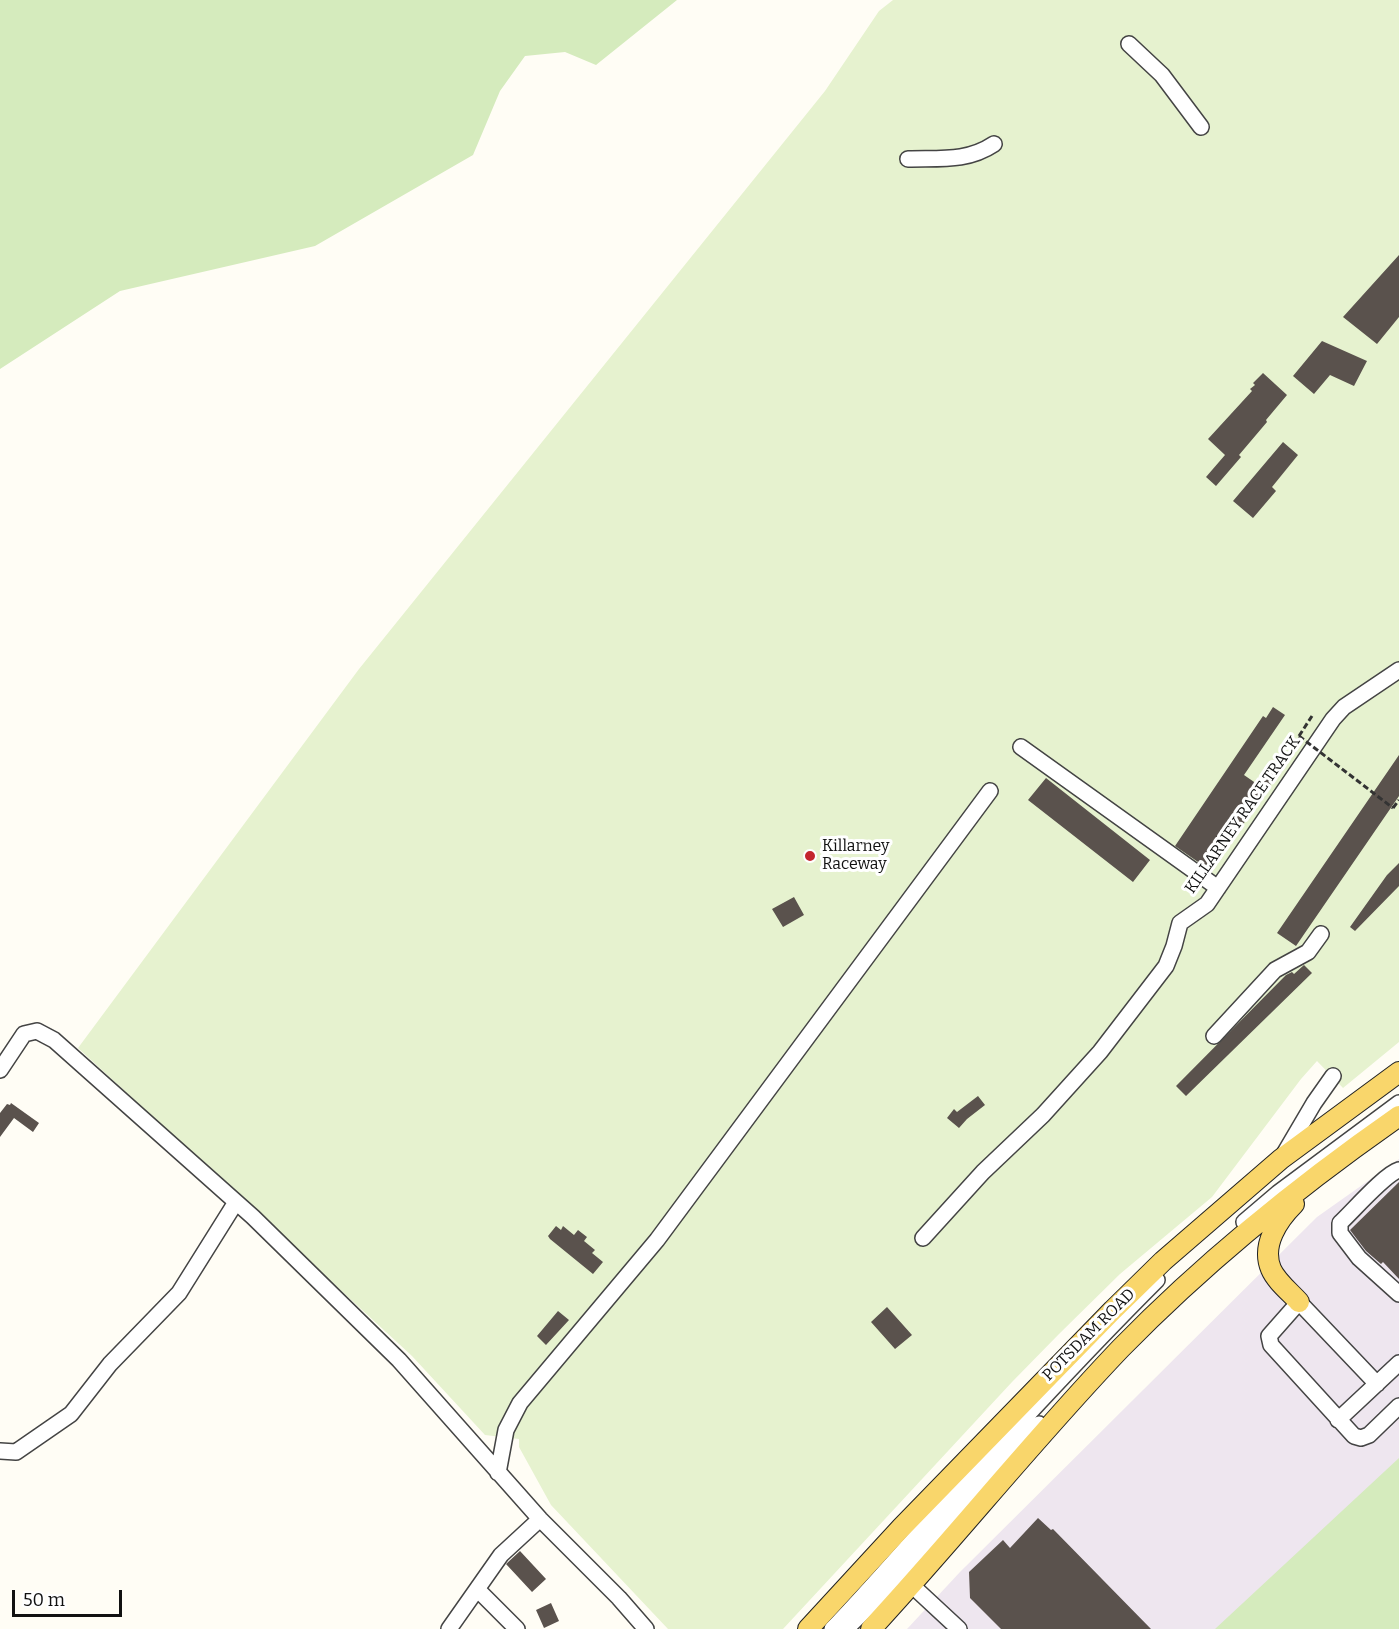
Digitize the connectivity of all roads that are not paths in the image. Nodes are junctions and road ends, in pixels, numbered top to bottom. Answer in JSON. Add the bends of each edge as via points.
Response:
{"nodes":[{"id":1,"x":1129,"y":44,"type":"dead end"},
{"id":2,"x":1201,"y":127,"type":"dead end"},
{"id":3,"x":994,"y":144,"type":"dead end"},
{"id":4,"x":908,"y":159,"type":"dead end"},
{"id":5,"x":1399,"y":670,"type":"edge"},
{"id":6,"x":1022,"y":747,"type":"dead end"},
{"id":7,"x":990,"y":791,"type":"dead end"},
{"id":8,"x":1218,"y":888,"type":"junction"},
{"id":9,"x":1321,"y":934,"type":"dead end"},
{"id":10,"x":1214,"y":1036,"type":"dead end"},
{"id":11,"x":0,"y":1070,"type":"edge"},
{"id":12,"x":1399,"y":1072,"type":"edge"},
{"id":13,"x":1333,"y":1076,"type":"dead end"},
{"id":14,"x":1399,"y":1084,"type":"edge"},
{"id":15,"x":1399,"y":1103,"type":"edge"},
{"id":16,"x":1399,"y":1116,"type":"edge"},
{"id":17,"x":1281,"y":1159,"type":"junction"},
{"id":18,"x":1334,"y":1163,"type":"junction"},
{"id":19,"x":1399,"y":1170,"type":"edge"},
{"id":20,"x":236,"y":1202,"type":"junction"},
{"id":21,"x":923,"y":1238,"type":"dead end"},
{"id":22,"x":1399,"y":1294,"type":"edge"},
{"id":23,"x":1299,"y":1302,"type":"junction"},
{"id":24,"x":1399,"y":1363,"type":"edge"},
{"id":25,"x":1377,"y":1384,"type":"junction"},
{"id":26,"x":1399,"y":1406,"type":"edge"},
{"id":27,"x":1338,"y":1420,"type":"junction"},
{"id":28,"x":0,"y":1451,"type":"edge"},
{"id":29,"x":498,"y":1473,"type":"junction"},
{"id":30,"x":540,"y":1519,"type":"junction"},
{"id":31,"x":895,"y":1569,"type":"junction"},
{"id":32,"x":477,"y":1589,"type":"junction"},
{"id":33,"x":493,"y":1604,"type":"junction"},
{"id":34,"x":449,"y":1629,"type":"edge"},
{"id":35,"x":506,"y":1629,"type":"edge"},
{"id":36,"x":517,"y":1629,"type":"edge"},
{"id":37,"x":646,"y":1629,"type":"edge"},
{"id":38,"x":808,"y":1629,"type":"edge"},
{"id":39,"x":832,"y":1629,"type":"edge"},
{"id":40,"x":846,"y":1629,"type":"edge"},
{"id":41,"x":871,"y":1629,"type":"edge"},
{"id":42,"x":959,"y":1629,"type":"edge"}],
"edges":[{"from":1,"to":2,"type":"street","via":[[1162,75]]},
{"from":3,"to":4,"type":"street","via":[[968,157]]},
{"from":5,"to":8,"type":"street","name":"KILLARNEY RACE TRACK","via":[[1344,707],[1333,719]]},
{"from":6,"to":8,"type":"street"},
{"from":7,"to":29,"type":"street","via":[[664,1231],[520,1403],[506,1430]]},
{"from":8,"to":21,"type":"street","name":"KILLARNEY RACE TRACK","via":[[1207,904],[1180,923],[1166,966],[1083,1073]]},
{"from":9,"to":10,"type":"street","via":[[1308,952],[1275,970]]},
{"from":11,"to":20,"type":"street","via":[[24,1034],[37,1031],[46,1035]]},
{"from":12,"to":17,"type":"main road","name":"POTSDAM ROAD"},
{"from":13,"to":17,"type":"street"},
{"from":14,"to":31,"type":"street","via":[[1281,1171],[1166,1271],[1110,1327]]},
{"from":15,"to":31,"type":"street","via":[[1278,1193],[1176,1282]]},
{"from":16,"to":18,"type":"main road","name":"POTSDAM ROAD"},
{"from":17,"to":31,"type":"main road","name":"POTSDAM ROAD","via":[[1113,1310]]},
{"from":18,"to":23,"type":"main road","via":[[1288,1210],[1276,1226],[1269,1247],[1271,1269]]},
{"from":18,"to":31,"type":"main road","name":"POTSDAM ROAD","via":[[1290,1195],[1173,1297],[1032,1446]]},
{"from":19,"to":22,"type":"street","via":[[1340,1223],[1339,1229],[1359,1258]]},
{"from":20,"to":28,"type":"street","via":[[179,1293],[110,1364],[71,1414],[16,1452]]},
{"from":20,"to":29,"type":"street","via":[[399,1360]]},
{"from":23,"to":25,"type":"street"},
{"from":23,"to":27,"type":"street","via":[[1273,1329],[1269,1340]]},
{"from":24,"to":25,"type":"street"},
{"from":25,"to":27,"type":"street"},
{"from":26,"to":27,"type":"street","via":[[1361,1438]]},
{"from":29,"to":30,"type":"street"},
{"from":30,"to":32,"type":"street","via":[[501,1556]]},
{"from":30,"to":37,"type":"street"},
{"from":31,"to":38,"type":"main road","name":"POTSDAM ROAD"},
{"from":31,"to":39,"type":"street"},
{"from":31,"to":40,"type":"street"},
{"from":31,"to":41,"type":"main road","name":"POTSDAM ROAD"},
{"from":31,"to":42,"type":"street"},
{"from":32,"to":33,"type":"street"},
{"from":32,"to":34,"type":"street"},
{"from":33,"to":35,"type":"street"},
{"from":33,"to":36,"type":"street"}]}
